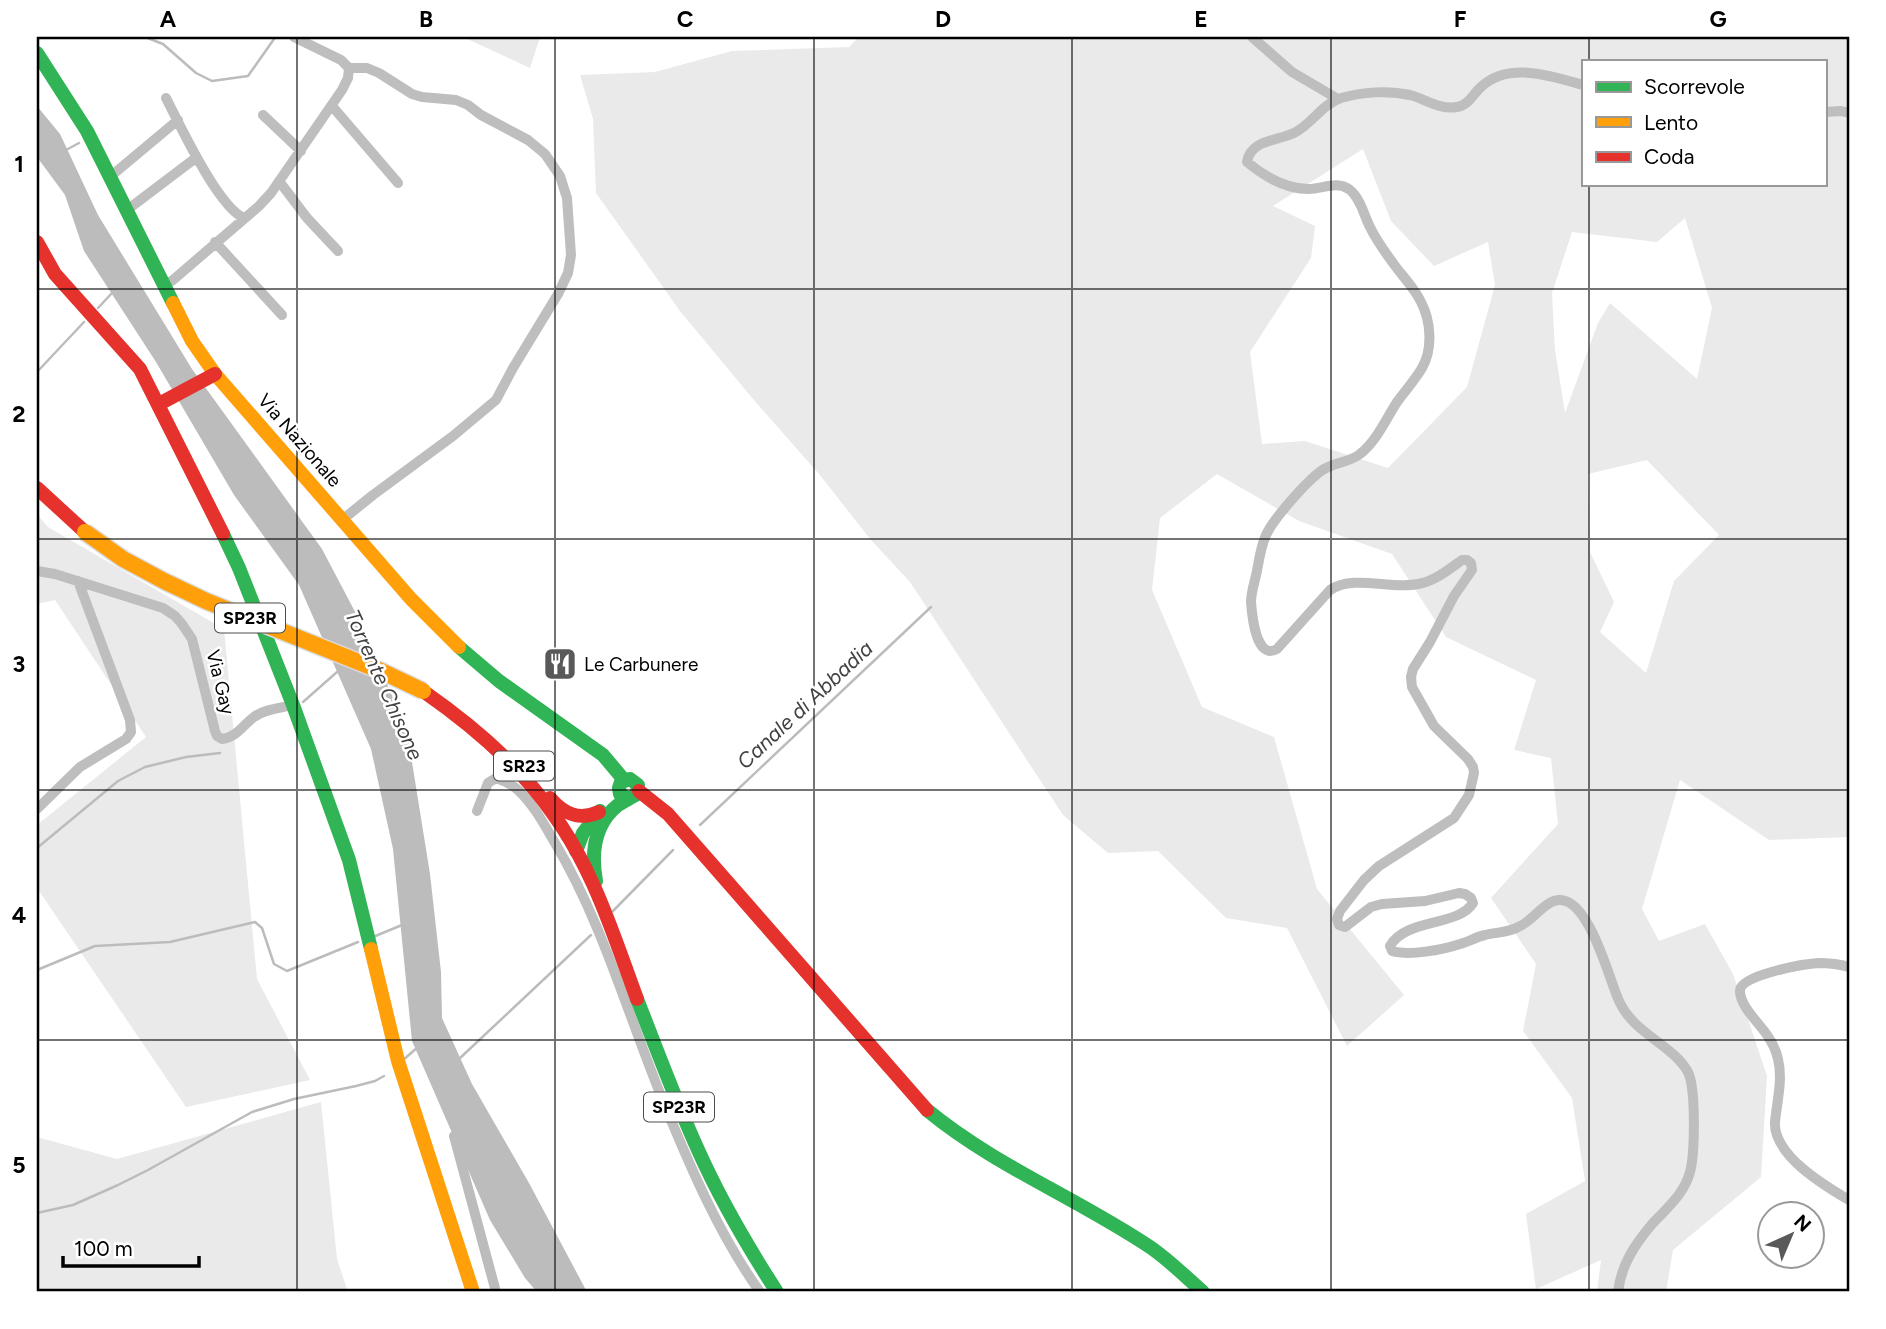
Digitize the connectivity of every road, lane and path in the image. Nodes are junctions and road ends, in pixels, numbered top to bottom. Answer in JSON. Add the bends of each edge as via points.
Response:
{"nodes":[{"id":1,"x":294,"y":37,"type":"edge"},
{"id":2,"x":1252,"y":37,"type":"edge"},
{"id":3,"x":37,"y":53,"type":"edge"},
{"id":4,"x":349,"y":68,"type":"junction"},
{"id":5,"x":1582,"y":85,"type":"edge"},
{"id":6,"x":166,"y":98,"type":"dead end"},
{"id":7,"x":1338,"y":99,"type":"junction"},
{"id":8,"x":332,"y":106,"type":"junction"},
{"id":9,"x":1826,"y":113,"type":"edge"},
{"id":10,"x":1849,"y":113,"type":"edge"},
{"id":11,"x":263,"y":115,"type":"dead end"},
{"id":12,"x":178,"y":120,"type":"junction"},
{"id":13,"x":301,"y":151,"type":"junction"},
{"id":14,"x":198,"y":161,"type":"junction"},
{"id":15,"x":111,"y":176,"type":"junction"},
{"id":16,"x":279,"y":181,"type":"junction"},
{"id":17,"x":398,"y":183,"type":"dead end"},
{"id":18,"x":127,"y":210,"type":"junction"},
{"id":19,"x":244,"y":218,"type":"junction"},
{"id":20,"x":37,"y":242,"type":"edge"},
{"id":21,"x":215,"y":242,"type":"junction"},
{"id":22,"x":338,"y":251,"type":"dead end"},
{"id":23,"x":165,"y":285,"type":"junction"},
{"id":24,"x":282,"y":315,"type":"dead end"},
{"id":25,"x":215,"y":374,"type":"junction"},
{"id":26,"x":159,"y":404,"type":"junction"},
{"id":27,"x":37,"y":488,"type":"edge"},
{"id":28,"x":342,"y":520,"type":"junction"},
{"id":29,"x":37,"y":571,"type":"edge"},
{"id":30,"x":78,"y":581,"type":"junction"},
{"id":31,"x":293,"y":705,"type":"junction"},
{"id":32,"x":447,"y":707,"type":"junction"},
{"id":33,"x":627,"y":790,"type":"junction"},
{"id":34,"x":37,"y":809,"type":"edge"},
{"id":35,"x":477,"y":811,"type":"dead end"},
{"id":36,"x":599,"y":812,"type":"junction"},
{"id":37,"x":576,"y":851,"type":"junction"},
{"id":38,"x":603,"y":910,"type":"junction"},
{"id":39,"x":1849,"y":967,"type":"edge"},
{"id":40,"x":1849,"y":1200,"type":"edge"},
{"id":41,"x":473,"y":1292,"type":"edge"},
{"id":42,"x":760,"y":1292,"type":"edge"},
{"id":43,"x":777,"y":1292,"type":"edge"},
{"id":44,"x":1203,"y":1292,"type":"edge"},
{"id":45,"x":1618,"y":1292,"type":"edge"}],
"edges":[{"from":1,"to":4,"type":"street"},
{"from":2,"to":7,"type":"street","via":[[1292,72]]},
{"from":3,"to":15,"type":"main road","name":"Via Nazionale","number":"SR23"},
{"from":4,"to":8,"type":"street"},
{"from":4,"to":28,"type":"street","via":[[367,68],[412,94],[468,106],[545,154],[560,176],[567,198],[571,255],[558,294],[496,400]]},
{"from":5,"to":7,"type":"street","via":[[1510,73],[1492,79],[1457,107],[1394,92]]},
{"from":6,"to":12,"type":"street"},
{"from":7,"to":45,"type":"street","via":[[1296,133],[1256,146],[1248,153],[1247,162],[1274,182],[1310,189],[1338,185],[1349,190],[1395,267],[1422,302],[1428,355],[1361,454],[1321,471],[1268,530],[1251,600],[1257,637],[1266,651],[1277,649],[1338,584],[1422,584],[1462,560],[1471,563],[1472,570],[1411,677],[1434,726],[1473,767],[1469,795],[1454,818],[1364,880],[1337,919],[1345,927],[1382,904],[1459,893],[1471,898],[1473,903],[1466,911],[1417,926],[1393,941],[1392,951],[1399,953],[1459,945],[1519,928],[1557,900],[1576,907],[1599,948],[1625,1014],[1676,1057],[1688,1073],[1693,1094],[1690,1171],[1681,1193],[1629,1254]]},
{"from":8,"to":13,"type":"street"},
{"from":8,"to":17,"type":"street"},
{"from":9,"to":10,"type":"street"},
{"from":11,"to":13,"type":"street"},
{"from":12,"to":14,"type":"street"},
{"from":12,"to":15,"type":"street"},
{"from":13,"to":16,"type":"street"},
{"from":14,"to":18,"type":"street","via":[[192,160]]},
{"from":14,"to":19,"type":"street","via":[[216,190]]},
{"from":15,"to":18,"type":"main road","name":"Via Nazionale","number":"SR23"},
{"from":16,"to":19,"type":"street"},
{"from":16,"to":22,"type":"street"},
{"from":18,"to":23,"type":"main road","name":"Via Nazionale","number":"SR23"},
{"from":19,"to":21,"type":"street"},
{"from":20,"to":26,"type":"main road","via":[[55,274],[140,369]]},
{"from":21,"to":23,"type":"street"},
{"from":21,"to":24,"type":"street"},
{"from":23,"to":25,"type":"main road","name":"Via Nazionale","number":"SR23","via":[[192,341]]},
{"from":25,"to":26,"type":"main road"},
{"from":25,"to":28,"type":"main road","name":"Via Nazionale","number":"SR23"},
{"from":26,"to":31,"type":"main road","via":[[231,550]]},
{"from":27,"to":32,"type":"main road","number":"SP23R","bridge":true,"via":[[85,532],[148,573],[193,596],[357,660]]},
{"from":28,"to":33,"type":"main road","name":"Via Nazionale","number":"SR23","via":[[457,646],[593,747]]},
{"from":29,"to":30,"type":"street","name":"Via Gay"},
{"from":30,"to":31,"type":"street","name":"Via Gay","via":[[152,603],[183,624],[192,639],[215,731],[222,739],[233,736],[259,714]]},
{"from":30,"to":34,"type":"street","via":[[131,732],[80,768]]},
{"from":31,"to":41,"type":"main road","via":[[349,860],[398,1060]]},
{"from":32,"to":36,"type":"main road","number":"SR23","via":[[466,714],[496,738],[563,812],[584,817]]},
{"from":32,"to":37,"type":"main road","number":"SP23R","via":[[524,777]]},
{"from":33,"to":36,"type":"main road"},
{"from":33,"to":38,"type":"main road","via":[[594,839],[594,873]]},
{"from":33,"to":44,"type":"main road","name":"Via Nazionale","via":[[658,806],[673,820],[927,1111],[979,1150],[1150,1248]]},
{"from":35,"to":42,"type":"street","via":[[488,783],[496,778],[520,791],[544,823],[605,946],[688,1162]]},
{"from":36,"to":37,"type":"main road"},
{"from":37,"to":38,"type":"main road","number":"SP23R"},
{"from":38,"to":43,"type":"main road","number":"SP23R","via":[[699,1153]]},
{"from":39,"to":40,"type":"street","via":[[1798,965],[1745,982],[1740,991],[1779,1059],[1777,1137],[1801,1167]]}]}
